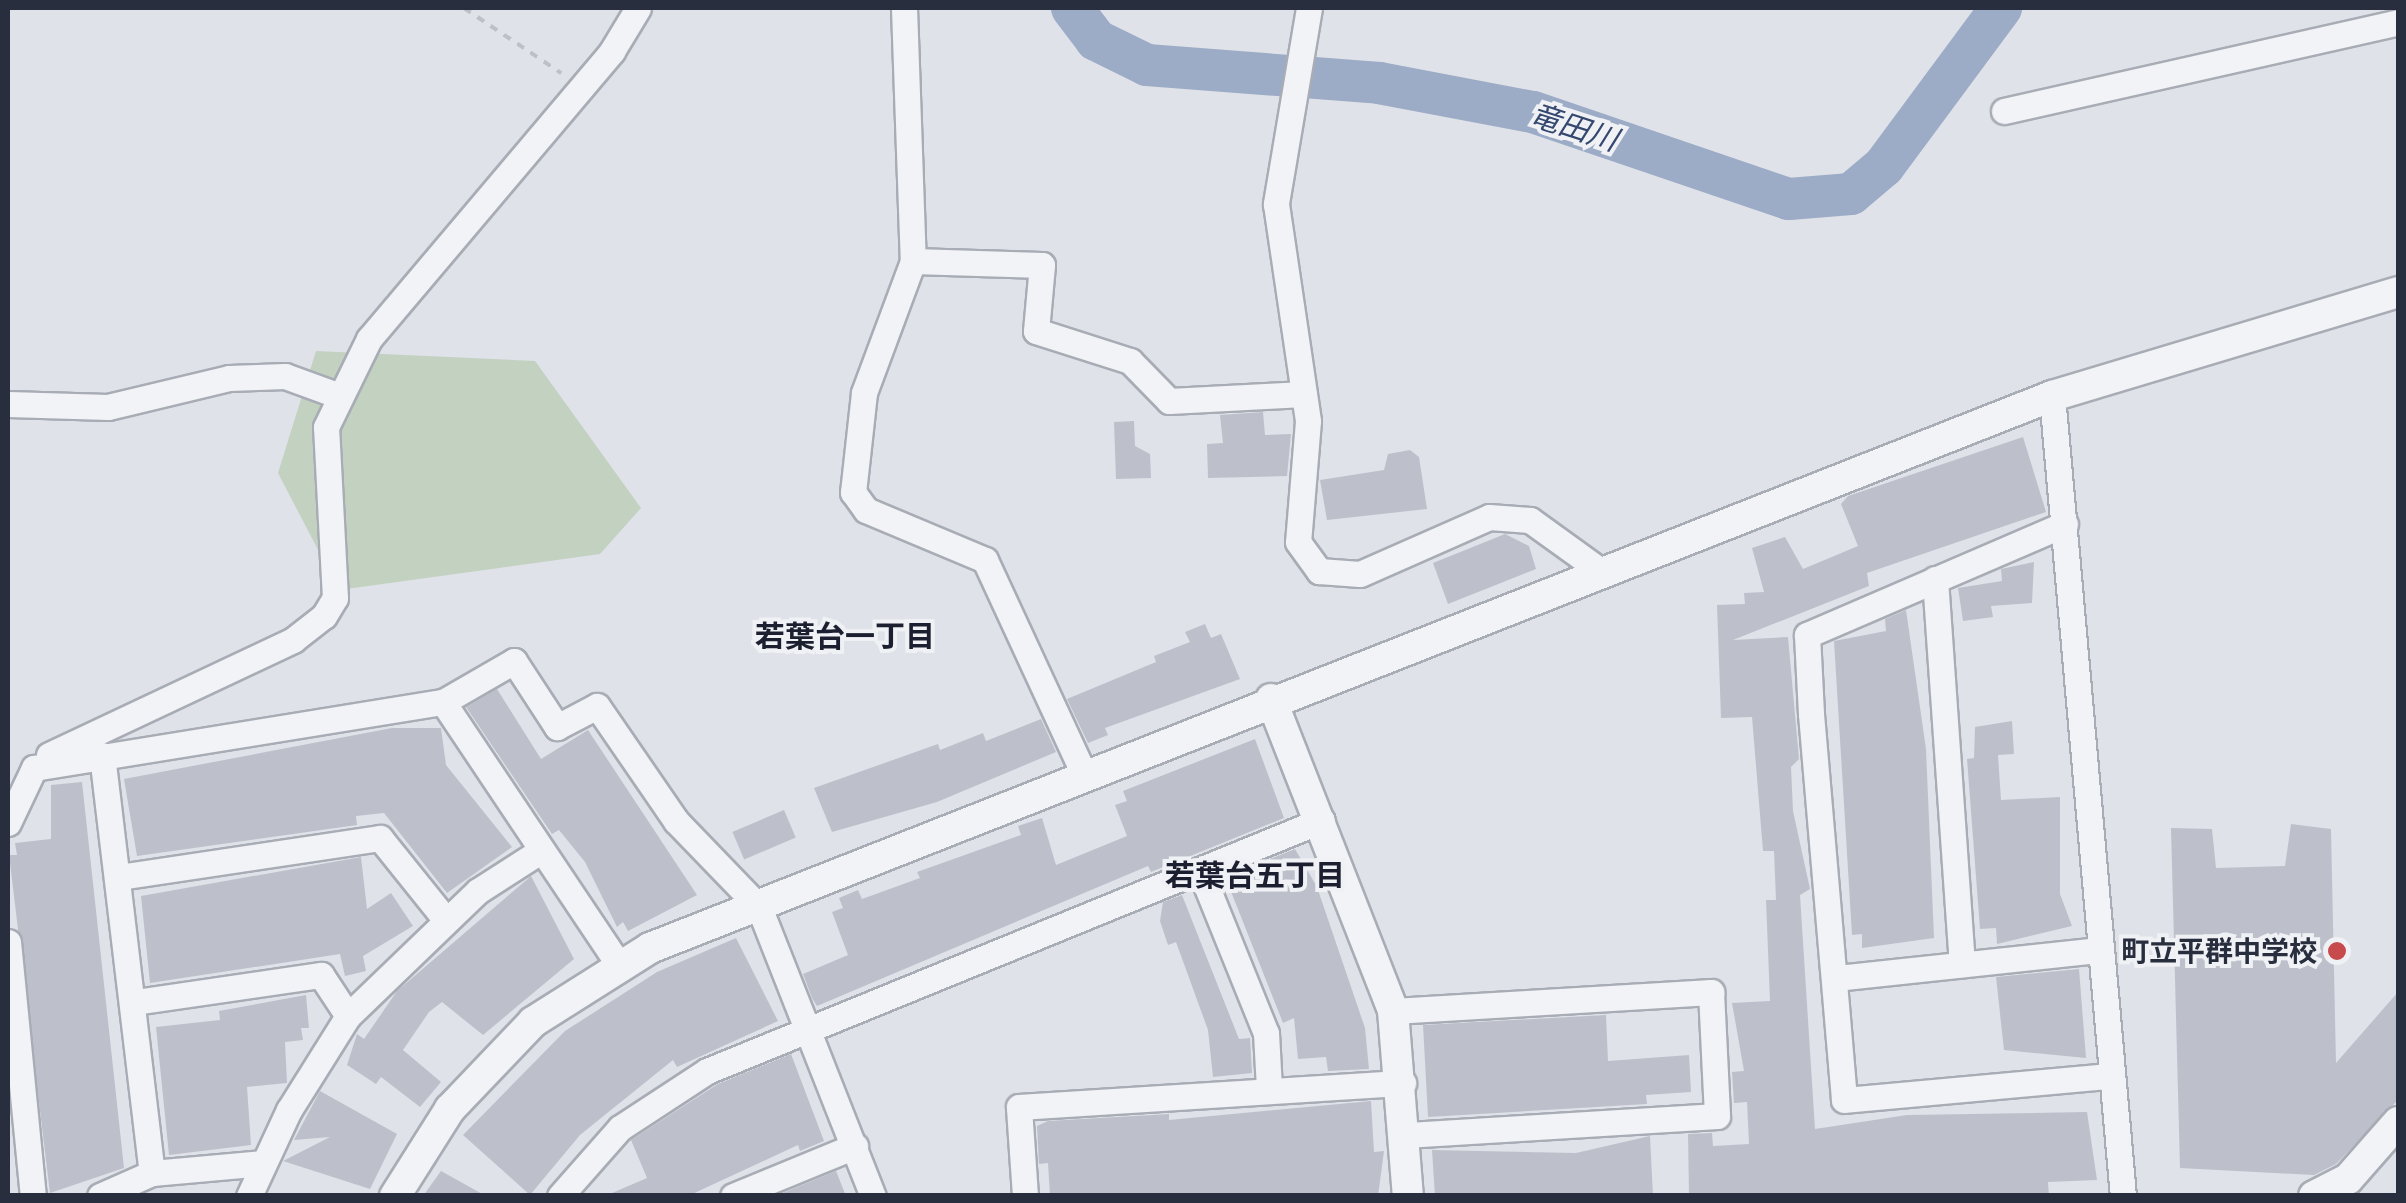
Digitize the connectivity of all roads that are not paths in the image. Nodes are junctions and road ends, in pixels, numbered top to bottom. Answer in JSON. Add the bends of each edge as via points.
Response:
{"nodes":[{"id":1,"x":904,"y":8,"type":"edge"},
{"id":2,"x":1309,"y":8,"type":"edge"},
{"id":3,"x":631,"y":11,"type":"edge"},
{"id":4,"x":2398,"y":22,"type":"edge"},
{"id":5,"x":2004,"y":111,"type":"dead end"},
{"id":6,"x":913,"y":261,"type":"junction"},
{"id":7,"x":2398,"y":292,"type":"edge"},
{"id":8,"x":1304,"y":394,"type":"junction"},
{"id":9,"x":340,"y":396,"type":"junction"},
{"id":10,"x":2052,"y":396,"type":"junction"},
{"id":11,"x":8,"y":404,"type":"edge"},
{"id":12,"x":2064,"y":524,"type":"junction"},
{"id":13,"x":1598,"y":569,"type":"junction"},
{"id":14,"x":1935,"y":579,"type":"junction"},
{"id":15,"x":1271,"y":699,"type":"junction"},
{"id":16,"x":443,"y":702,"type":"junction"},
{"id":17,"x":102,"y":755,"type":"junction"},
{"id":18,"x":34,"y":768,"type":"junction"},
{"id":19,"x":1084,"y":774,"type":"junction"},
{"id":20,"x":1322,"y":820,"type":"junction"},
{"id":21,"x":8,"y":823,"type":"edge"},
{"id":22,"x":540,"y":851,"type":"junction"},
{"id":23,"x":1200,"y":870,"type":"junction"},
{"id":24,"x":119,"y":877,"type":"junction"},
{"id":25,"x":759,"y":908,"type":"junction"},
{"id":26,"x":446,"y":920,"type":"junction"},
{"id":27,"x":8,"y":942,"type":"edge"},
{"id":28,"x":2096,"y":950,"type":"junction"},
{"id":29,"x":1962,"y":964,"type":"junction"},
{"id":30,"x":618,"y":965,"type":"junction"},
{"id":31,"x":1836,"y":978,"type":"junction"},
{"id":32,"x":135,"y":1002,"type":"junction"},
{"id":33,"x":1393,"y":1011,"type":"junction"},
{"id":34,"x":348,"y":1016,"type":"junction"},
{"id":35,"x":804,"y":1028,"type":"junction"},
{"id":36,"x":2108,"y":1076,"type":"junction"},
{"id":37,"x":1403,"y":1083,"type":"junction"},
{"id":38,"x":1269,"y":1088,"type":"junction"},
{"id":39,"x":2398,"y":1122,"type":"edge"},
{"id":40,"x":1405,"y":1135,"type":"junction"},
{"id":41,"x":855,"y":1146,"type":"junction"},
{"id":42,"x":264,"y":1162,"type":"junction"},
{"id":43,"x":152,"y":1172,"type":"junction"},
{"id":44,"x":32,"y":1196,"type":"edge"},
{"id":45,"x":100,"y":1196,"type":"edge"},
{"id":46,"x":249,"y":1196,"type":"edge"},
{"id":47,"x":395,"y":1196,"type":"edge"},
{"id":48,"x":560,"y":1196,"type":"edge"},
{"id":49,"x":733,"y":1196,"type":"edge"},
{"id":50,"x":873,"y":1196,"type":"edge"},
{"id":51,"x":1025,"y":1196,"type":"edge"},
{"id":52,"x":1408,"y":1196,"type":"edge"},
{"id":53,"x":2124,"y":1196,"type":"edge"},
{"id":54,"x":2314,"y":1196,"type":"edge"}],
"edges":[{"from":1,"to":6,"type":"street"},
{"from":2,"to":8,"type":"street","via":[[1276,204]]},
{"from":3,"to":9,"type":"street","via":[[581,86],[369,339]]},
{"from":4,"to":5,"type":"street"},
{"from":6,"to":8,"type":"street","via":[[1042,266],[1036,332],[1130,361],[1169,401]]},
{"from":6,"to":19,"type":"street","via":[[884,324],[864,394],[853,492],[866,510],[985,560]]},
{"from":7,"to":10,"type":"street"},
{"from":8,"to":13,"type":"street","via":[[1298,542],[1319,571],[1360,574],[1489,517],[1530,520]]},
{"from":9,"to":11,"type":"street","via":[[285,376],[229,378],[108,407]]},
{"from":9,"to":18,"type":"street","via":[[326,427],[336,598],[324,616],[292,640]]},
{"from":10,"to":12,"type":"street"},
{"from":10,"to":13,"type":"street"},
{"from":12,"to":14,"type":"street"},
{"from":12,"to":28,"type":"street"},
{"from":13,"to":15,"type":"street"},
{"from":14,"to":29,"type":"street"},
{"from":14,"to":31,"type":"street","via":[[1807,636]]},
{"from":15,"to":19,"type":"street"},
{"from":15,"to":20,"type":"street"},
{"from":16,"to":17,"type":"street"},
{"from":16,"to":22,"type":"street"},
{"from":16,"to":25,"type":"street","via":[[514,661],[557,727],[597,706],[676,821]]},
{"from":17,"to":18,"type":"street"},
{"from":17,"to":24,"type":"street"},
{"from":18,"to":21,"type":"street"},
{"from":19,"to":25,"type":"street"},
{"from":20,"to":23,"type":"street"},
{"from":20,"to":33,"type":"street"},
{"from":22,"to":26,"type":"street"},
{"from":22,"to":30,"type":"street"},
{"from":23,"to":35,"type":"street"},
{"from":23,"to":38,"type":"street","via":[[1266,1033]]},
{"from":24,"to":26,"type":"street","via":[[380,838]]},
{"from":24,"to":32,"type":"street"},
{"from":25,"to":30,"type":"street"},
{"from":25,"to":35,"type":"street"},
{"from":26,"to":34,"type":"street"},
{"from":27,"to":44,"type":"street"},
{"from":28,"to":29,"type":"street"},
{"from":28,"to":36,"type":"street"},
{"from":29,"to":31,"type":"street"},
{"from":30,"to":47,"type":"street","via":[[532,1022],[450,1109]]},
{"from":31,"to":36,"type":"street","via":[[1844,1100]]},
{"from":32,"to":34,"type":"street","via":[[321,975]]},
{"from":32,"to":43,"type":"street"},
{"from":33,"to":37,"type":"street"},
{"from":33,"to":40,"type":"street","via":[[1711,992],[1717,1116]]},
{"from":34,"to":42,"type":"street"},
{"from":35,"to":41,"type":"street"},
{"from":35,"to":48,"type":"street","via":[[665,1096],[620,1128]]},
{"from":36,"to":53,"type":"street"},
{"from":37,"to":38,"type":"street"},
{"from":37,"to":40,"type":"street"},
{"from":38,"to":51,"type":"street","via":[[1019,1106]]},
{"from":39,"to":54,"type":"street","via":[[2348,1179]]},
{"from":40,"to":52,"type":"street"},
{"from":41,"to":49,"type":"street"},
{"from":41,"to":50,"type":"street"},
{"from":42,"to":43,"type":"street"},
{"from":42,"to":46,"type":"street"},
{"from":43,"to":45,"type":"street"}]}
